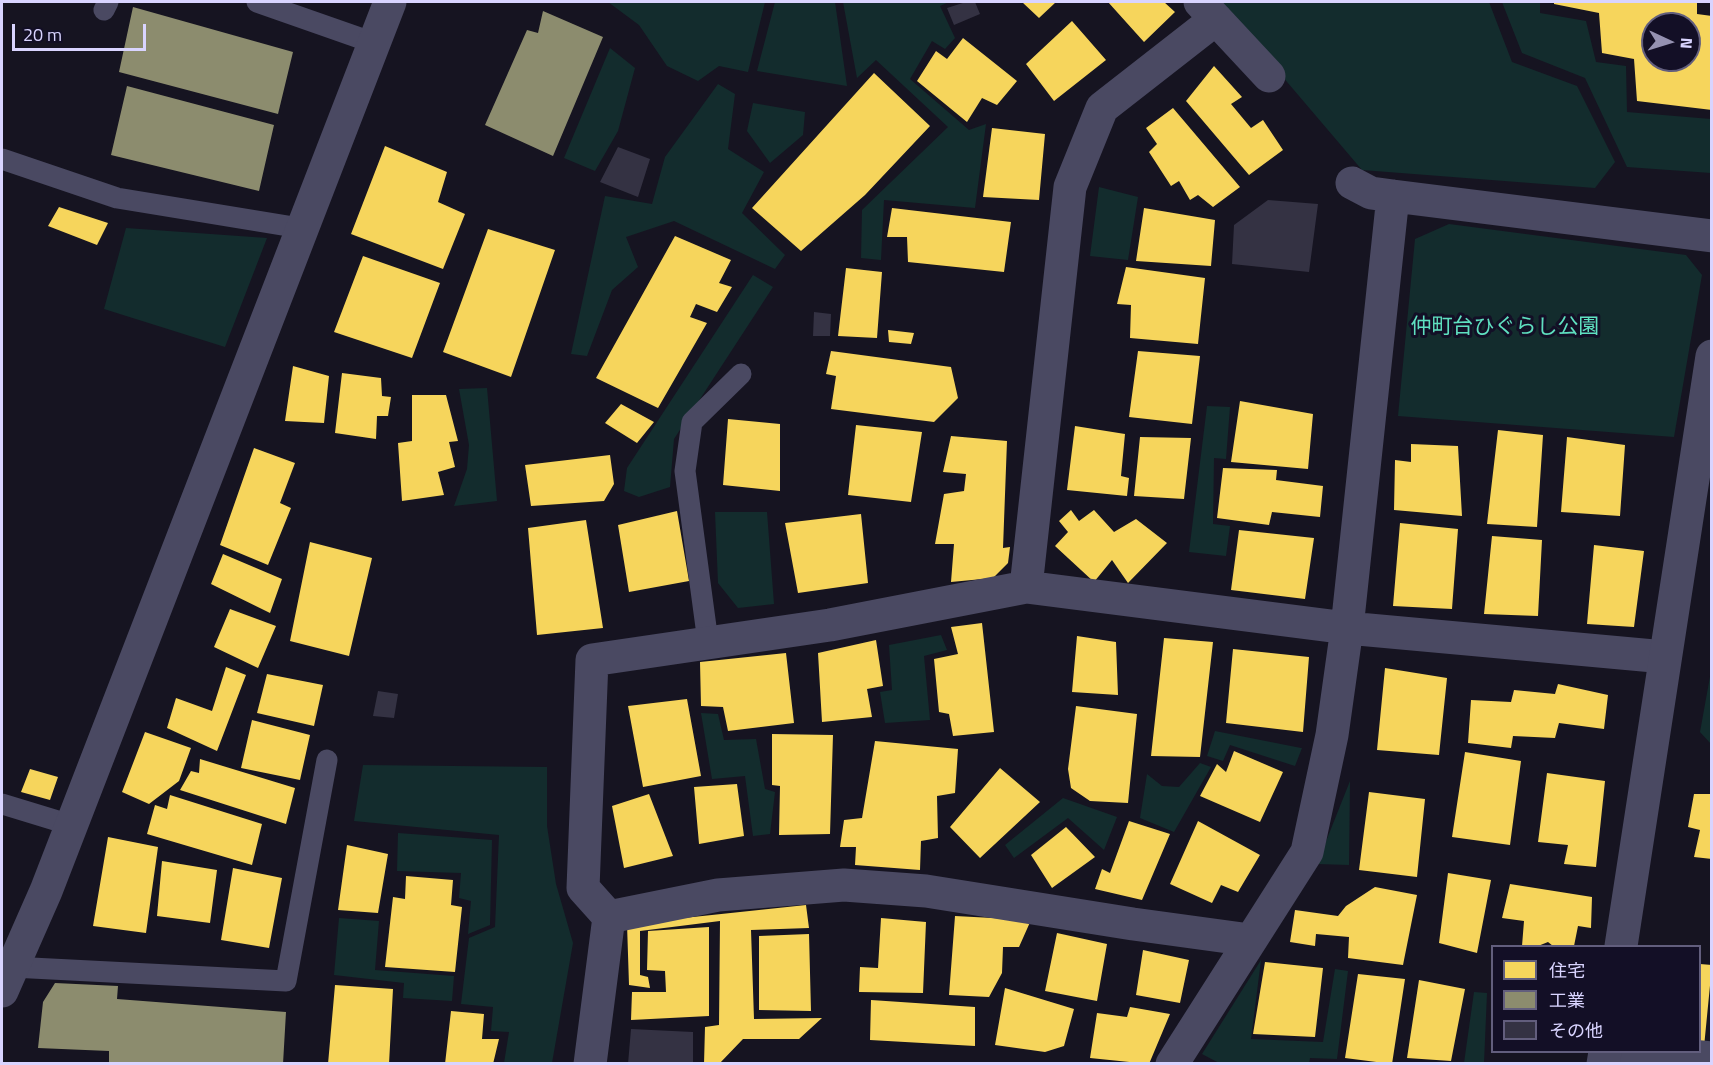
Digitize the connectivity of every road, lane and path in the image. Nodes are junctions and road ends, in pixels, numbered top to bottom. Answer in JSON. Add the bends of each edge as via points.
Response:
{"nodes":[{"id":1,"x":257,"y":2,"type":"edge"},
{"id":2,"x":390,"y":2,"type":"edge"},
{"id":3,"x":1208,"y":10,"type":"edge"},
{"id":4,"x":374,"y":43,"type":"junction"},
{"id":5,"x":1269,"y":76,"type":"dead end"},
{"id":6,"x":2,"y":159,"type":"edge"},
{"id":7,"x":1352,"y":183,"type":"dead end"},
{"id":8,"x":1393,"y":196,"type":"junction"},
{"id":9,"x":300,"y":228,"type":"junction"},
{"id":10,"x":1712,"y":236,"type":"edge"},
{"id":11,"x":1712,"y":356,"type":"edge"},
{"id":12,"x":741,"y":374,"type":"dead end"},
{"id":13,"x":1026,"y":587,"type":"junction"},
{"id":14,"x":1347,"y":628,"type":"junction"},
{"id":15,"x":708,"y":642,"type":"junction"},
{"id":16,"x":1665,"y":657,"type":"junction"},
{"id":17,"x":327,"y":760,"type":"dead end"},
{"id":18,"x":2,"y":804,"type":"edge"},
{"id":19,"x":71,"y":825,"type":"junction"},
{"id":20,"x":609,"y":917,"type":"junction"},
{"id":21,"x":1250,"y":940,"type":"junction"},
{"id":22,"x":1621,"y":945,"type":"edge"},
{"id":23,"x":7,"y":980,"type":"edge"},
{"id":24,"x":1712,"y":1059,"type":"edge"},
{"id":25,"x":590,"y":1064,"type":"edge"},
{"id":26,"x":1172,"y":1064,"type":"edge"},
{"id":27,"x":1614,"y":1064,"type":"edge"}],
"edges":[{"from":1,"to":4,"type":"lane"},
{"from":2,"to":4,"type":"street"},
{"from":3,"to":5,"type":"street"},
{"from":3,"to":13,"type":"street","via":[[1102,108],[1070,187]]},
{"from":4,"to":9,"type":"street"},
{"from":6,"to":9,"type":"lane","via":[[117,198]]},
{"from":7,"to":8,"type":"street","via":[[1371,194]]},
{"from":8,"to":10,"type":"street"},
{"from":8,"to":14,"type":"street"},
{"from":9,"to":19,"type":"street"},
{"from":11,"to":16,"type":"street"},
{"from":12,"to":15,"type":"lane","via":[[692,422],[685,471]]},
{"from":13,"to":14,"type":"street"},
{"from":13,"to":15,"type":"street","via":[[831,625]]},
{"from":14,"to":16,"type":"street"},
{"from":14,"to":21,"type":"street","via":[[1332,735],[1307,852]]},
{"from":15,"to":20,"type":"street","via":[[592,660],[583,888]]},
{"from":16,"to":22,"type":"street"},
{"from":17,"to":23,"type":"lane","via":[[286,981]]},
{"from":18,"to":19,"type":"lane"},
{"from":19,"to":23,"type":"street"},
{"from":20,"to":21,"type":"street","via":[[718,896],[844,885],[926,891]]},
{"from":20,"to":25,"type":"street"},
{"from":21,"to":26,"type":"street"},
{"from":24,"to":27,"type":"street","via":[[1661,1053]]}]}
